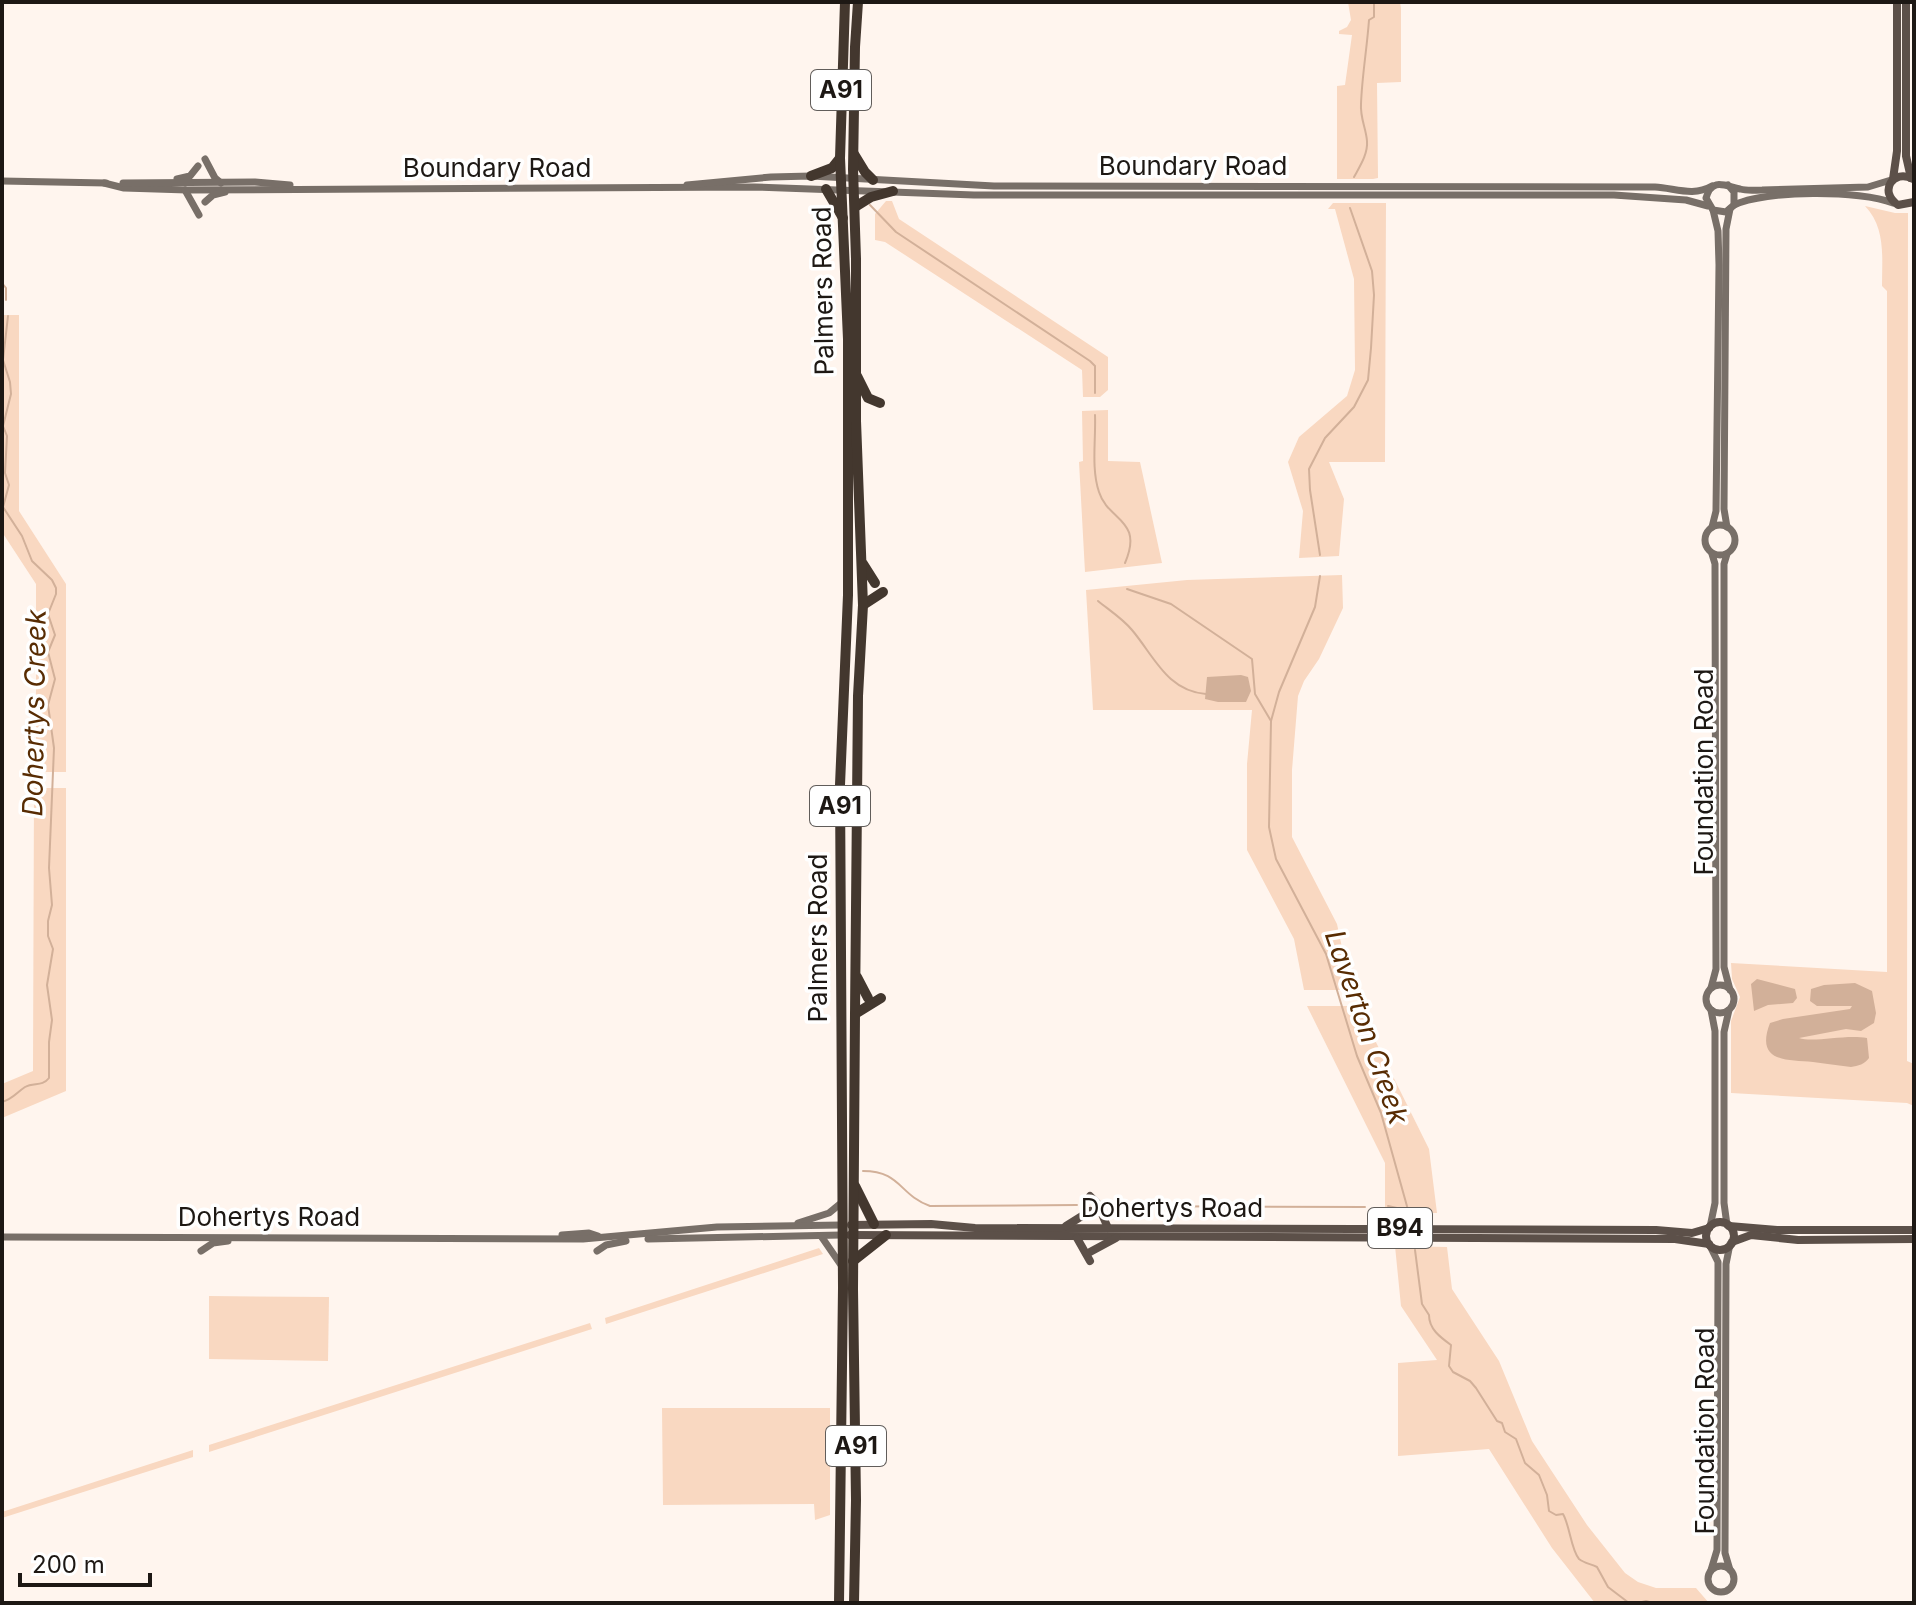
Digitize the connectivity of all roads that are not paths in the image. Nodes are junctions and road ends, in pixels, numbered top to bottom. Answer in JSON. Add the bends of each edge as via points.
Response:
{"nodes":[{"id":1,"x":845,"y":2,"type":"edge"},
{"id":2,"x":858,"y":2,"type":"edge"},
{"id":3,"x":1897,"y":2,"type":"edge"},
{"id":4,"x":1906,"y":2,"type":"edge"},
{"id":5,"x":853,"y":152,"type":"junction"},
{"id":6,"x":840,"y":158,"type":"junction"},
{"id":7,"x":205,"y":159,"type":"dead end"},
{"id":8,"x":198,"y":166,"type":"dead end"},
{"id":9,"x":811,"y":176,"type":"junction"},
{"id":10,"x":1913,"y":179,"type":"edge"},
{"id":11,"x":873,"y":180,"type":"junction"},
{"id":12,"x":1892,"y":180,"type":"junction"},
{"id":13,"x":2,"y":181,"type":"edge"},
{"id":14,"x":718,"y":181,"type":"junction"},
{"id":15,"x":943,"y":182,"type":"junction"},
{"id":16,"x":104,"y":183,"type":"junction"},
{"id":17,"x":159,"y":183,"type":"junction"},
{"id":18,"x":221,"y":183,"type":"junction"},
{"id":19,"x":842,"y":184,"type":"junction"},
{"id":20,"x":854,"y":184,"type":"junction"},
{"id":21,"x":1728,"y":185,"type":"junction"},
{"id":22,"x":1189,"y":186,"type":"junction"},
{"id":23,"x":1419,"y":186,"type":"junction"},
{"id":24,"x":1712,"y":186,"type":"junction"},
{"id":25,"x":320,"y":188,"type":"junction"},
{"id":26,"x":674,"y":188,"type":"junction"},
{"id":27,"x":728,"y":188,"type":"junction"},
{"id":28,"x":239,"y":189,"type":"junction"},
{"id":29,"x":826,"y":189,"type":"junction"},
{"id":30,"x":185,"y":190,"type":"junction"},
{"id":31,"x":1117,"y":190,"type":"junction"},
{"id":32,"x":893,"y":191,"type":"junction"},
{"id":33,"x":958,"y":192,"type":"junction"},
{"id":34,"x":1200,"y":195,"type":"junction"},
{"id":35,"x":1419,"y":196,"type":"junction"},
{"id":36,"x":205,"y":202,"type":"dead end"},
{"id":37,"x":1913,"y":202,"type":"edge"},
{"id":38,"x":1893,"y":203,"type":"junction"},
{"id":39,"x":855,"y":207,"type":"junction"},
{"id":40,"x":1732,"y":207,"type":"junction"},
{"id":41,"x":1710,"y":208,"type":"junction"},
{"id":42,"x":199,"y":215,"type":"dead end"},
{"id":43,"x":844,"y":220,"type":"junction"},
{"id":44,"x":1722,"y":264,"type":"junction"},
{"id":45,"x":856,"y":374,"type":"junction"},
{"id":46,"x":856,"y":421,"type":"junction"},
{"id":47,"x":1712,"y":527,"type":"junction"},
{"id":48,"x":1727,"y":527,"type":"junction"},
{"id":49,"x":1712,"y":554,"type":"junction"},
{"id":50,"x":1727,"y":554,"type":"junction"},
{"id":51,"x":862,"y":563,"type":"junction"},
{"id":52,"x":875,"y":583,"type":"dead end"},
{"id":53,"x":883,"y":592,"type":"dead end"},
{"id":54,"x":863,"y":605,"type":"junction"},
{"id":55,"x":1720,"y":640,"type":"junction"},
{"id":56,"x":1720,"y":703,"type":"junction"},
{"id":57,"x":855,"y":971,"type":"junction"},
{"id":58,"x":1711,"y":988,"type":"junction"},
{"id":59,"x":1730,"y":990,"type":"junction"},
{"id":60,"x":868,"y":998,"type":"dead end"},
{"id":61,"x":881,"y":998,"type":"dead end"},
{"id":62,"x":1711,"y":1010,"type":"junction"},
{"id":63,"x":1729,"y":1010,"type":"junction"},
{"id":64,"x":855,"y":1014,"type":"junction"},
{"id":65,"x":1715,"y":1067,"type":"junction"},
{"id":66,"x":1724,"y":1068,"type":"junction"},
{"id":67,"x":854,"y":1184,"type":"junction"},
{"id":68,"x":1090,"y":1196,"type":"dead end"},
{"id":69,"x":840,"y":1204,"type":"junction"},
{"id":70,"x":1090,"y":1211,"type":"dead end"},
{"id":71,"x":874,"y":1224,"type":"junction"},
{"id":72,"x":1728,"y":1226,"type":"junction"},
{"id":73,"x":788,"y":1227,"type":"junction"},
{"id":74,"x":1061,"y":1228,"type":"junction"},
{"id":75,"x":1108,"y":1228,"type":"junction"},
{"id":76,"x":1710,"y":1228,"type":"junction"},
{"id":77,"x":841,"y":1230,"type":"junction"},
{"id":78,"x":853,"y":1230,"type":"junction"},
{"id":79,"x":1914,"y":1230,"type":"edge"},
{"id":80,"x":886,"y":1235,"type":"junction"},
{"id":81,"x":634,"y":1236,"type":"junction"},
{"id":82,"x":821,"y":1236,"type":"junction"},
{"id":83,"x":2,"y":1237,"type":"edge"},
{"id":84,"x":290,"y":1238,"type":"junction"},
{"id":85,"x":1077,"y":1238,"type":"junction"},
{"id":86,"x":1117,"y":1238,"type":"junction"},
{"id":87,"x":649,"y":1239,"type":"junction"},
{"id":88,"x":1914,"y":1239,"type":"edge"},
{"id":89,"x":1731,"y":1243,"type":"junction"},
{"id":90,"x":1710,"y":1245,"type":"junction"},
{"id":91,"x":201,"y":1251,"type":"dead end"},
{"id":92,"x":597,"y":1251,"type":"dead end"},
{"id":93,"x":853,"y":1261,"type":"junction"},
{"id":94,"x":842,"y":1267,"type":"junction"},
{"id":95,"x":1711,"y":1570,"type":"junction"},
{"id":96,"x":1730,"y":1570,"type":"junction"},
{"id":97,"x":1711,"y":1588,"type":"junction"},
{"id":98,"x":1730,"y":1589,"type":"junction"},
{"id":99,"x":1721,"y":1602,"type":"edge"},
{"id":100,"x":839,"y":1603,"type":"edge"},
{"id":101,"x":854,"y":1603,"type":"edge"}],
"edges":[{"from":1,"to":6,"type":"highway","number":"A91"},
{"from":2,"to":5,"type":"highway","number":"A91"},
{"from":3,"to":12,"type":"main road","via":[[1897,151]]},
{"from":4,"to":10,"type":"main road","via":[[1906,156]]},
{"from":5,"to":11,"type":"highway"},
{"from":5,"to":20,"type":"highway","number":"A91"},
{"from":6,"to":9,"type":"highway","via":[[832,168]]},
{"from":6,"to":19,"type":"highway","number":"A91"},
{"from":7,"to":18,"type":"main road"},
{"from":8,"to":17,"type":"main road","via":[[190,176]]},
{"from":9,"to":14,"type":"main road","name":"Boundary Road"},
{"from":9,"to":19,"type":"main road","name":"Boundary Road"},
{"from":10,"to":12,"type":"main road","via":[[1902,175]]},
{"from":11,"to":15,"type":"main road","name":"Boundary Road"},
{"from":11,"to":20,"type":"main road","name":"Boundary Road"},
{"from":12,"to":21,"type":"main road","via":[[1868,187],[1749,190]]},
{"from":12,"to":38,"type":"main road","via":[[1887,189]]},
{"from":13,"to":16,"type":"main road","name":"Boundary Road"},
{"from":14,"to":26,"type":"main road","name":"Boundary Road"},
{"from":14,"to":27,"type":"main road"},
{"from":15,"to":31,"type":"main road","name":"Boundary Road"},
{"from":15,"to":33,"type":"main road"},
{"from":16,"to":17,"type":"main road","name":"Boundary Road"},
{"from":16,"to":30,"type":"main road","name":"Boundary Road"},
{"from":17,"to":18,"type":"main road","name":"Boundary Road"},
{"from":18,"to":25,"type":"main road","name":"Boundary Road"},
{"from":19,"to":20,"type":"main road","name":"Boundary Road"},
{"from":19,"to":29,"type":"main road","name":"Boundary Road"},
{"from":19,"to":43,"type":"highway","name":"Palmers Road","number":"A91"},
{"from":20,"to":32,"type":"main road","name":"Boundary Road"},
{"from":20,"to":39,"type":"highway","name":"Palmers Road","number":"A91"},
{"from":21,"to":24,"type":"main road"},
{"from":21,"to":40,"type":"main road","via":[[1735,196]]},
{"from":22,"to":23,"type":"main road","name":"Boundary Road"},
{"from":22,"to":31,"type":"main road","name":"Boundary Road"},
{"from":22,"to":34,"type":"main road"},
{"from":23,"to":24,"type":"main road","name":"Boundary Road","via":[[1655,187],[1692,192]]},
{"from":23,"to":35,"type":"main road"},
{"from":24,"to":41,"type":"main road","via":[[1707,193]]},
{"from":25,"to":26,"type":"main road","name":"Boundary Road"},
{"from":25,"to":28,"type":"main road","name":"Boundary Road"},
{"from":26,"to":27,"type":"main road","name":"Boundary Road"},
{"from":27,"to":29,"type":"main road","name":"Boundary Road"},
{"from":28,"to":30,"type":"main road","name":"Boundary Road"},
{"from":28,"to":36,"type":"main road"},
{"from":29,"to":43,"type":"highway"},
{"from":30,"to":42,"type":"main road"},
{"from":31,"to":33,"type":"main road","name":"Boundary Road"},
{"from":31,"to":34,"type":"main road","name":"Boundary Road"},
{"from":32,"to":33,"type":"main road","name":"Boundary Road"},
{"from":32,"to":39,"type":"highway"},
{"from":34,"to":35,"type":"main road","name":"Boundary Road"},
{"from":35,"to":41,"type":"main road","name":"Boundary Road","via":[[1614,195],[1686,200]]},
{"from":37,"to":38,"type":"main road"},
{"from":38,"to":40,"type":"main road","via":[[1846,195],[1767,196]]},
{"from":39,"to":45,"type":"highway","name":"Palmers Road","number":"A91"},
{"from":40,"to":41,"type":"main road","via":[[1722,213]]},
{"from":40,"to":44,"type":"main road"},
{"from":41,"to":44,"type":"main road"},
{"from":43,"to":69,"type":"highway","name":"Palmers Road","number":"A91","via":[[848,595],[840,785]]},
{"from":44,"to":47,"type":"main road"},
{"from":44,"to":48,"type":"main road"},
{"from":45,"to":46,"type":"highway","name":"Palmers Road","number":"A91"},
{"from":45,"to":46,"type":"highway","via":[[868,398],[880,403],[865,409]]},
{"from":46,"to":51,"type":"highway","name":"Palmers Road","number":"A91"},
{"from":47,"to":48,"type":"main road"},
{"from":47,"to":49,"type":"main road","via":[[1704,541]]},
{"from":48,"to":50,"type":"main road","via":[[1735,539]]},
{"from":49,"to":50,"type":"main road"},
{"from":49,"to":55,"type":"main road","name":"Foundation Road"},
{"from":50,"to":55,"type":"main road","name":"Foundation Road"},
{"from":51,"to":52,"type":"highway"},
{"from":51,"to":54,"type":"highway","name":"Palmers Road","number":"A91"},
{"from":53,"to":54,"type":"highway"},
{"from":54,"to":57,"type":"highway","name":"Palmers Road","number":"A91"},
{"from":55,"to":56,"type":"main road","name":"Foundation Road"},
{"from":56,"to":58,"type":"main road","name":"Foundation Road","via":[[1716,969]]},
{"from":56,"to":59,"type":"main road","name":"Foundation Road","via":[[1724,967]]},
{"from":57,"to":60,"type":"highway"},
{"from":57,"to":64,"type":"highway","name":"Palmers Road","number":"A91"},
{"from":58,"to":59,"type":"main road"},
{"from":58,"to":62,"type":"main road","via":[[1706,1001]]},
{"from":59,"to":63,"type":"main road","via":[[1734,998]]},
{"from":61,"to":64,"type":"highway"},
{"from":62,"to":63,"type":"main road"},
{"from":62,"to":65,"type":"main road"},
{"from":63,"to":66,"type":"main road"},
{"from":64,"to":67,"type":"highway","name":"Palmers Road","number":"A91"},
{"from":65,"to":66,"type":"main road"},
{"from":65,"to":76,"type":"main road","via":[[1715,1203]]},
{"from":66,"to":72,"type":"main road"},
{"from":67,"to":71,"type":"highway"},
{"from":67,"to":78,"type":"highway","name":"Palmers Road","number":"A91"},
{"from":68,"to":75,"type":"main road"},
{"from":69,"to":73,"type":"main road"},
{"from":69,"to":77,"type":"highway","name":"Palmers Road","number":"A91"},
{"from":70,"to":74,"type":"main road"},
{"from":71,"to":74,"type":"main road","name":"Dohertys Road","number":"B94"},
{"from":71,"to":78,"type":"main road","name":"Dohertys Road","number":"B94"},
{"from":72,"to":76,"type":"main road","number":"B94"},
{"from":72,"to":79,"type":"main road","number":"B94"},
{"from":72,"to":89,"type":"main road"},
{"from":73,"to":77,"type":"main road","name":"Dohertys Road","number":"B94"},
{"from":73,"to":81,"type":"main road","name":"Dohertys Road","number":"B94","via":[[717,1227]]},
{"from":74,"to":75,"type":"main road","name":"Dohertys Road","number":"B94"},
{"from":75,"to":76,"type":"main road","name":"Dohertys Road","number":"B94","via":[[1686,1233]]},
{"from":76,"to":90,"type":"main road"},
{"from":77,"to":78,"type":"main road","name":"Dohertys Road","number":"B94"},
{"from":77,"to":82,"type":"main road","name":"Dohertys Road","number":"B94"},
{"from":77,"to":94,"type":"highway","name":"Palmers Road","number":"A91"},
{"from":78,"to":80,"type":"main road","name":"Dohertys Road","number":"B94"},
{"from":78,"to":93,"type":"highway","name":"Palmers Road","number":"A91"},
{"from":80,"to":85,"type":"main road","name":"Dohertys Road","number":"B94"},
{"from":80,"to":93,"type":"highway"},
{"from":81,"to":84,"type":"main road","name":"Dohertys Road","number":"B94"},
{"from":81,"to":87,"type":"main road","name":"Dohertys Road","number":"B94"},
{"from":82,"to":87,"type":"main road","name":"Dohertys Road","number":"B94"},
{"from":82,"to":94,"type":"main road"},
{"from":83,"to":84,"type":"main road","name":"Dohertys Road","number":"B94"},
{"from":84,"to":91,"type":"main road","via":[[224,1241]]},
{"from":85,"to":86,"type":"main road","name":"Dohertys Road","number":"B94"},
{"from":85,"to":86,"type":"main road","via":[[1090,1256]]},
{"from":86,"to":90,"type":"main road","name":"Dohertys Road","number":"B94","via":[[1675,1239]]},
{"from":87,"to":92,"type":"main road","via":[[617,1241]]},
{"from":88,"to":89,"type":"main road","number":"B94","via":[[1751,1235]]},
{"from":89,"to":90,"type":"main road","number":"B94","via":[[1721,1250]]},
{"from":89,"to":96,"type":"main road","name":"Foundation Road","via":[[1726,1264],[1725,1500]]},
{"from":90,"to":95,"type":"main road","name":"Foundation Road","via":[[1718,1269],[1717,1550]]},
{"from":93,"to":101,"type":"highway","name":"Palmers Road","number":"A91"},
{"from":94,"to":100,"type":"highway","name":"Palmers Road","number":"A91"},
{"from":95,"to":96,"type":"main road"},
{"from":95,"to":97,"type":"main road"},
{"from":96,"to":98,"type":"main road"},
{"from":97,"to":98,"type":"main road"},
{"from":97,"to":99,"type":"main road"},
{"from":98,"to":99,"type":"main road"}]}
